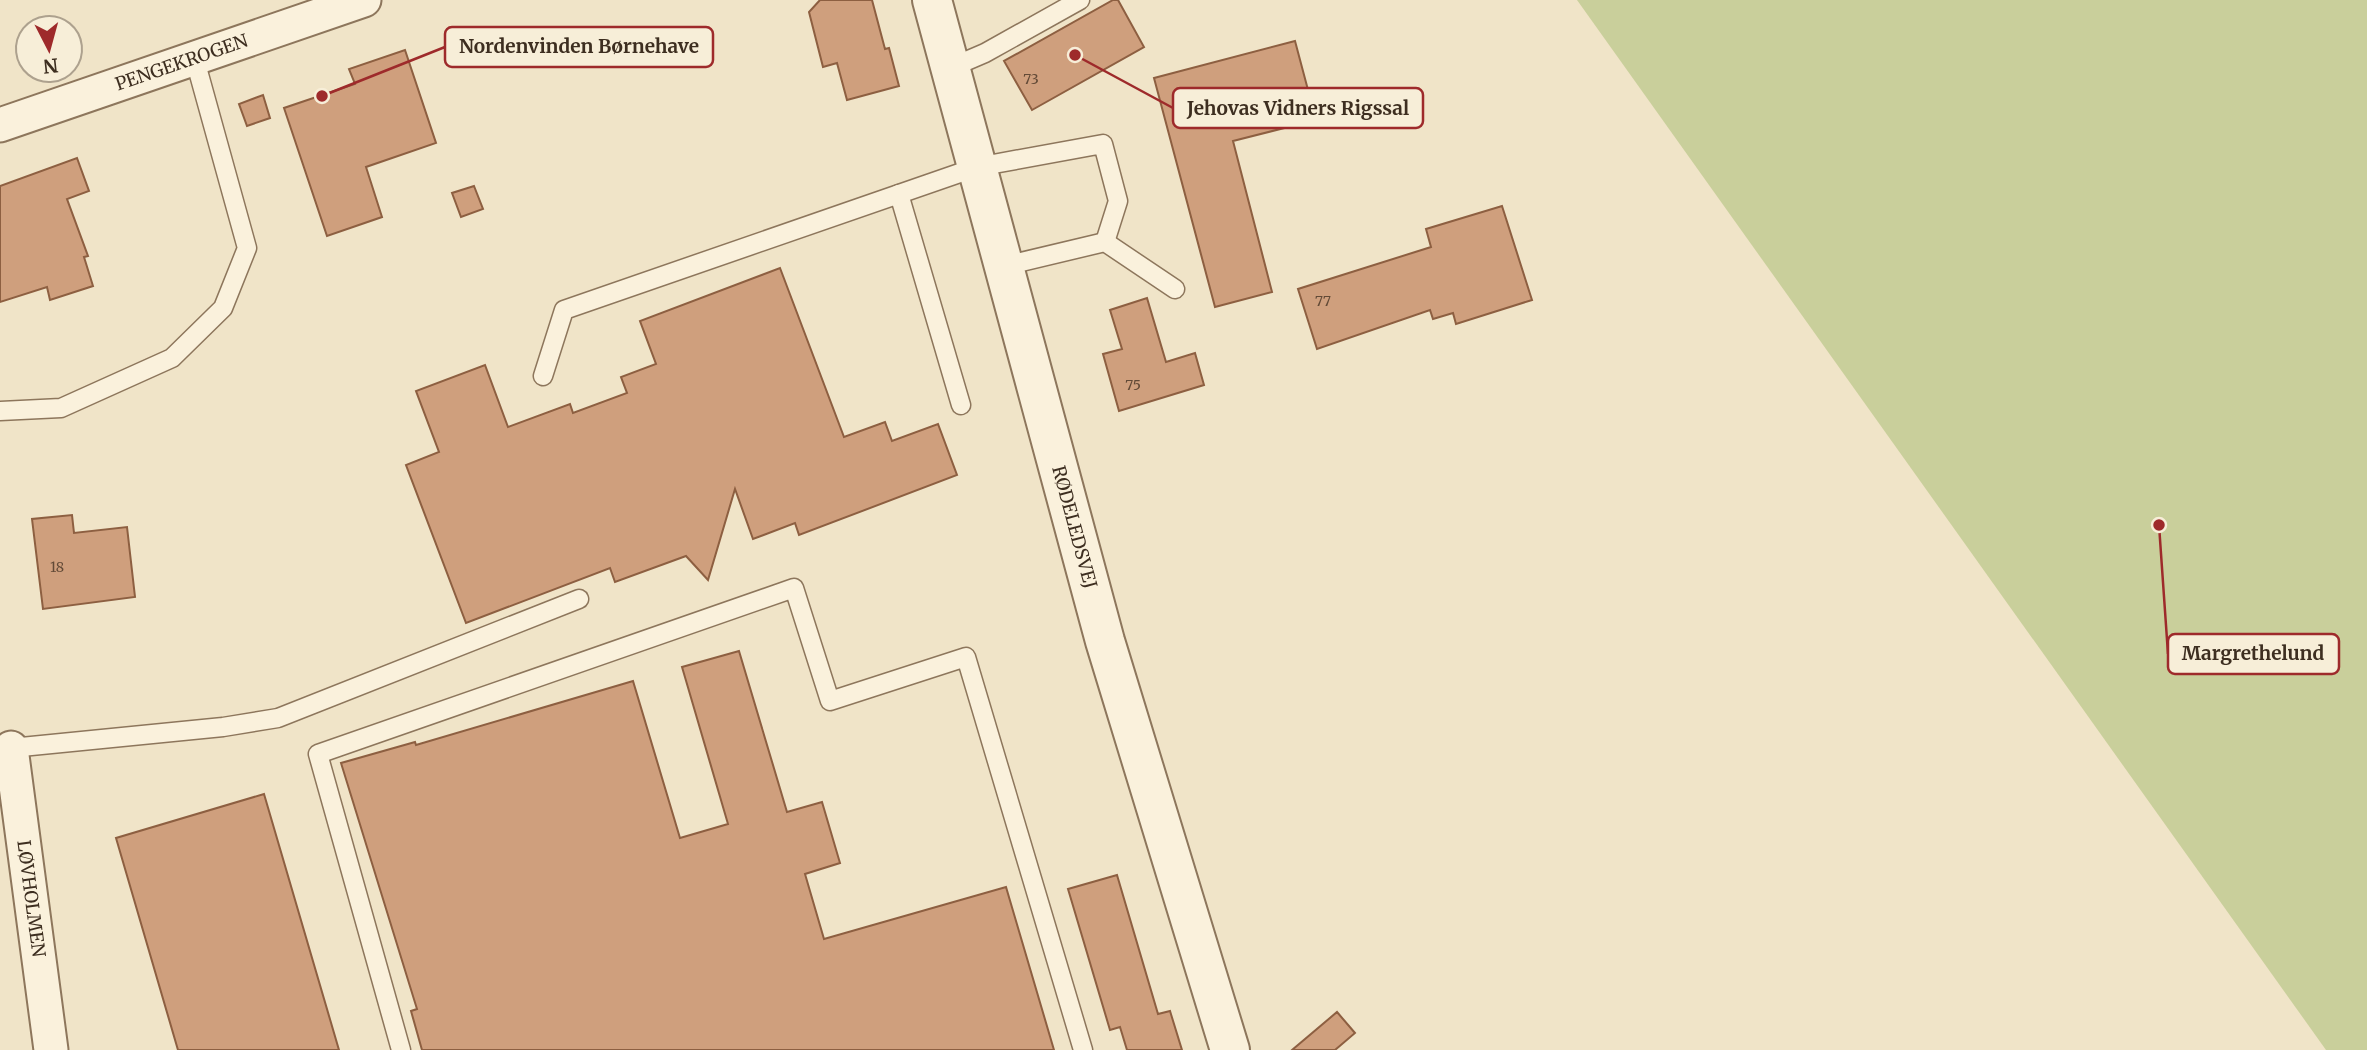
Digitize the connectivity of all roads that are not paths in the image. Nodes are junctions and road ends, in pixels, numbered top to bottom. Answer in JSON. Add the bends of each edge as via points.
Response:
{"nodes":[{"id":1,"x":364,"y":0,"type":"edge"},
{"id":2,"x":932,"y":0,"type":"edge"},
{"id":3,"x":1080,"y":0,"type":"edge"},
{"id":4,"x":195,"y":60,"type":"junction"},
{"id":5,"x":950,"y":68,"type":"junction"},
{"id":6,"x":0,"y":125,"type":"edge"},
{"id":7,"x":977,"y":167,"type":"junction"},
{"id":8,"x":899,"y":194,"type":"junction"},
{"id":9,"x":1105,"y":242,"type":"junction"},
{"id":10,"x":1004,"y":266,"type":"junction"},
{"id":11,"x":1175,"y":289,"type":"dead end"},
{"id":12,"x":543,"y":376,"type":"dead end"},
{"id":13,"x":961,"y":405,"type":"dead end"},
{"id":14,"x":0,"y":411,"type":"edge"},
{"id":15,"x":579,"y":598,"type":"dead end"},
{"id":16,"x":11,"y":747,"type":"joint"},
{"id":17,"x":9,"y":803,"type":"edge"},
{"id":18,"x":51,"y":1050,"type":"edge"},
{"id":19,"x":401,"y":1050,"type":"edge"},
{"id":20,"x":1083,"y":1050,"type":"edge"},
{"id":21,"x":1230,"y":1050,"type":"edge"}],
"edges":[{"from":1,"to":4,"type":"street","name":"PENGEKROGEN"},
{"from":2,"to":5,"type":"street","name":"RØDELEDSVEJ"},
{"from":3,"to":5,"type":"lane"},
{"from":4,"to":6,"type":"street","name":"PENGEKROGEN"},
{"from":4,"to":14,"type":"lane","via":[[247,248],[223,308],[172,358],[61,408]]},
{"from":5,"to":7,"type":"street","name":"RØDELEDSVEJ"},
{"from":7,"to":8,"type":"lane"},
{"from":7,"to":9,"type":"lane","via":[[1103,144],[1118,201]]},
{"from":7,"to":10,"type":"street","name":"RØDELEDSVEJ"},
{"from":8,"to":12,"type":"lane","via":[[564,310]]},
{"from":8,"to":13,"type":"lane"},
{"from":9,"to":10,"type":"lane"},
{"from":9,"to":11,"type":"lane"},
{"from":10,"to":21,"type":"street","name":"RØDELEDSVEJ","via":[[1105,641]]},
{"from":15,"to":16,"type":"lane","via":[[278,718]]},
{"from":16,"to":17,"type":"street","name":"LØVHOLMEN"},
{"from":17,"to":18,"type":"street","name":"LØVHOLMEN"},
{"from":19,"to":20,"type":"lane","via":[[318,754],[794,588],[830,701],[966,657]]}]}
